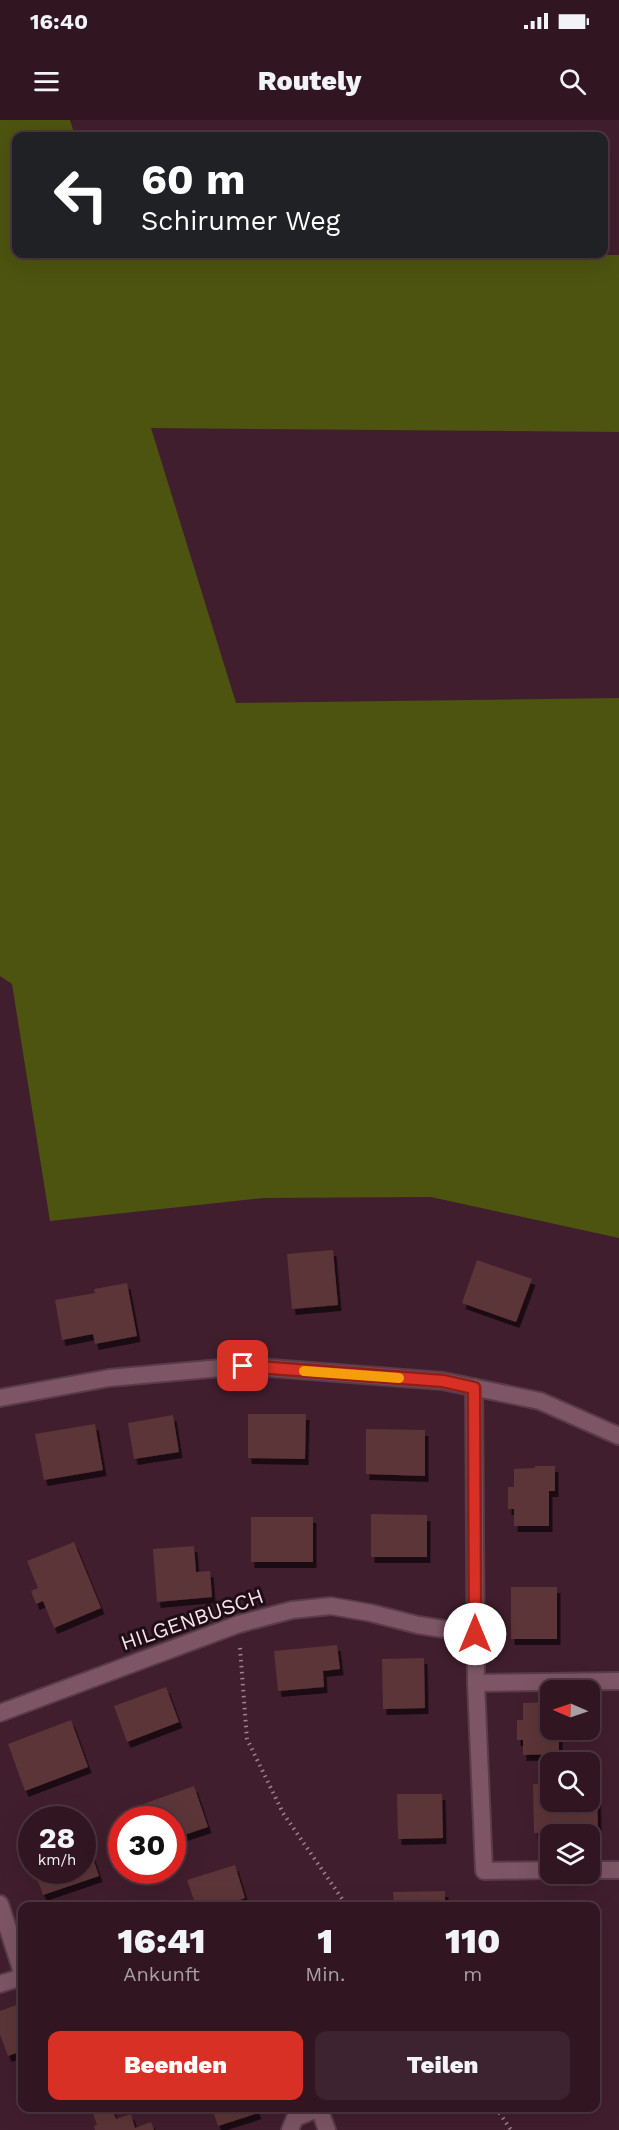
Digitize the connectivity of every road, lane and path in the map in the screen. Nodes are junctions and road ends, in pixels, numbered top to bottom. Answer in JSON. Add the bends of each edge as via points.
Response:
{"nodes":[{"id":1,"x":474,"y":1388,"type":"junction"},
{"id":2,"x":0,"y":1398,"type":"edge"},
{"id":3,"x":618,"y":1434,"type":"edge"},
{"id":4,"x":238,"y":1624,"type":"junction"},
{"id":5,"x":475,"y":1634,"type":"junction"},
{"id":6,"x":619,"y":1681,"type":"edge"},
{"id":7,"x":476,"y":1683,"type":"junction"},
{"id":8,"x":0,"y":1713,"type":"edge"},
{"id":9,"x":540,"y":1870,"type":"edge"},
{"id":10,"x":600,"y":1870,"type":"edge"},
{"id":11,"x":619,"y":1870,"type":"edge"},
{"id":12,"x":344,"y":1902,"type":"edge"},
{"id":13,"x":0,"y":1904,"type":"edge"},
{"id":14,"x":18,"y":1960,"type":"edge"},
{"id":15,"x":18,"y":1978,"type":"edge"},
{"id":16,"x":0,"y":1984,"type":"edge"},
{"id":17,"x":310,"y":2112,"type":"edge"},
{"id":18,"x":321,"y":2112,"type":"edge"},
{"id":19,"x":499,"y":2112,"type":"edge"},
{"id":20,"x":290,"y":2130,"type":"edge"},
{"id":21,"x":327,"y":2130,"type":"edge"},
{"id":22,"x":511,"y":2130,"type":"edge"}],
"edges":[{"from":1,"to":2,"type":"street","via":[[443,1381],[243,1366],[109,1378]]},
{"from":1,"to":3,"type":"street","via":[[540,1401]]},
{"from":1,"to":5,"type":"street"},
{"from":4,"to":5,"type":"street","name":"HILGENBUSCH","via":[[292,1610],[331,1606]]},
{"from":4,"to":8,"type":"street","name":"HILGENBUSCH"},
{"from":4,"to":12,"type":"path","via":[[247,1739],[283,1813]]},
{"from":5,"to":7,"type":"street"},
{"from":6,"to":7,"type":"street"},
{"from":7,"to":9,"type":"street","via":[[484,1870]]},
{"from":10,"to":11,"type":"street"},
{"from":13,"to":14,"type":"street"},
{"from":15,"to":16,"type":"street"},
{"from":17,"to":20,"type":"street","via":[[295,2118]]},
{"from":18,"to":21,"type":"street"},
{"from":19,"to":22,"type":"path"}]}
